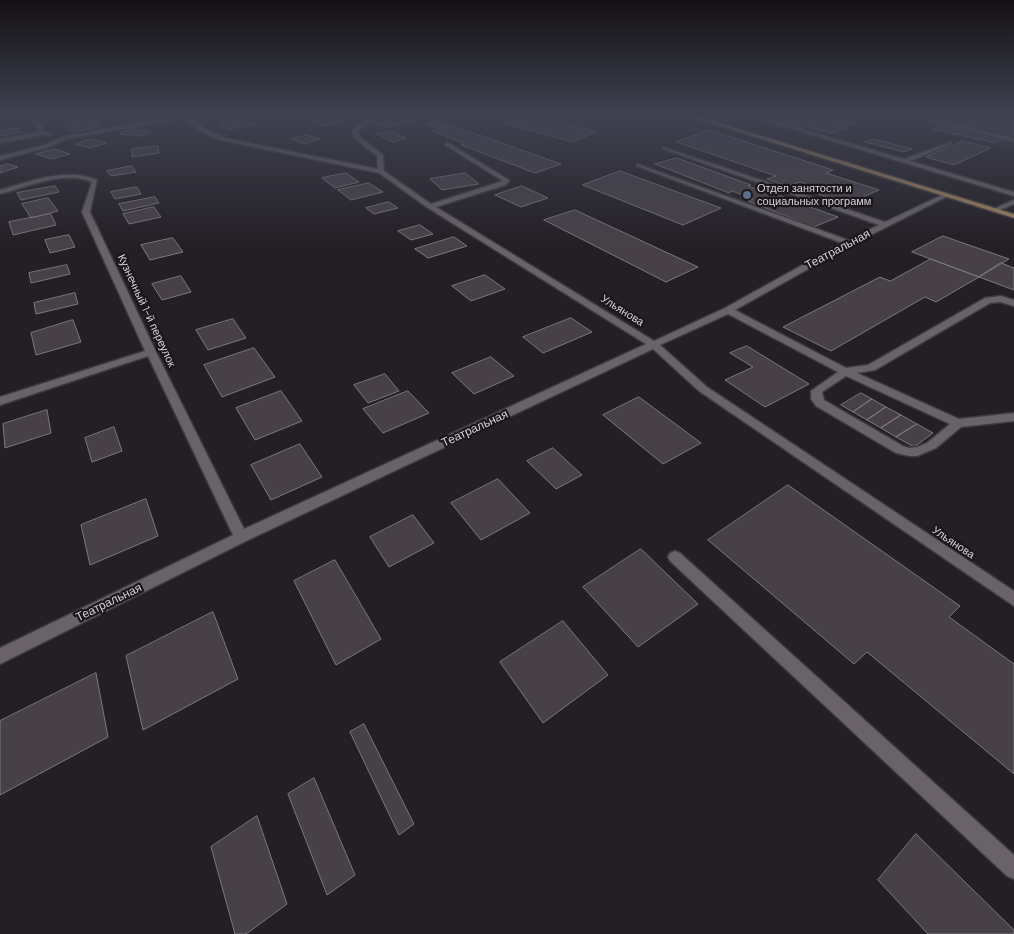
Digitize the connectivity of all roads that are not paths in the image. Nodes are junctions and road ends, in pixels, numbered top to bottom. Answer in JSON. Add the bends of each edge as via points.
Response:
{"nodes":[{"id":1,"x":310,"y":158,"type":"edge"},
{"id":2,"x":380,"y":158,"type":"edge"},
{"id":3,"x":469,"y":158,"type":"edge"},
{"id":4,"x":693,"y":158,"type":"edge"},
{"id":5,"x":825,"y":158,"type":"edge"},
{"id":6,"x":893,"y":158,"type":"edge"},
{"id":7,"x":913,"y":158,"type":"edge"},
{"id":8,"x":905,"y":161,"type":"junction"},
{"id":9,"x":639,"y":165,"type":"dead end"},
{"id":10,"x":381,"y":172,"type":"junction"},
{"id":11,"x":0,"y":192,"type":"edge"},
{"id":12,"x":1014,"y":194,"type":"edge"},
{"id":13,"x":946,"y":195,"type":"junction"},
{"id":14,"x":1014,"y":202,"type":"edge"},
{"id":15,"x":430,"y":207,"type":"junction"},
{"id":16,"x":995,"y":210,"type":"junction"},
{"id":17,"x":1014,"y":216,"type":"edge"},
{"id":18,"x":886,"y":224,"type":"junction"},
{"id":19,"x":848,"y":243,"type":"junction"},
{"id":20,"x":1014,"y":303,"type":"edge"},
{"id":21,"x":728,"y":310,"type":"junction"},
{"id":22,"x":654,"y":345,"type":"junction"},
{"id":23,"x":151,"y":352,"type":"junction"},
{"id":24,"x":846,"y":371,"type":"junction"},
{"id":25,"x":0,"y":401,"type":"edge"},
{"id":26,"x":1014,"y":417,"type":"edge"},
{"id":27,"x":958,"y":423,"type":"junction"},
{"id":28,"x":242,"y":537,"type":"junction"},
{"id":29,"x":675,"y":557,"type":"dead end"},
{"id":30,"x":1014,"y":599,"type":"edge"},
{"id":31,"x":0,"y":656,"type":"edge"},
{"id":32,"x":1014,"y":869,"type":"edge"}],
"edges":[{"from":1,"to":10,"type":"street","name":"Ульянова"},
{"from":2,"to":10,"type":"street"},
{"from":3,"to":15,"type":"street","via":[[507,181]]},
{"from":4,"to":18,"type":"street"},
{"from":5,"to":13,"type":"main road"},
{"from":6,"to":8,"type":"street"},
{"from":7,"to":8,"type":"street"},
{"from":8,"to":12,"type":"street"},
{"from":9,"to":19,"type":"street"},
{"from":10,"to":15,"type":"street","name":"Ульянова"},
{"from":11,"to":23,"type":"street","name":"Кузнечный 1-й переулок","via":[[61,177],[86,177],[95,181],[86,212]]},
{"from":13,"to":16,"type":"main road"},
{"from":13,"to":18,"type":"street","name":"Театральная"},
{"from":14,"to":16,"type":"street"},
{"from":15,"to":22,"type":"street","name":"Ульянова"},
{"from":16,"to":17,"type":"main road"},
{"from":18,"to":19,"type":"street","name":"Театральная"},
{"from":19,"to":21,"type":"street","name":"Театральная"},
{"from":20,"to":24,"type":"street","via":[[988,300],[871,368]]},
{"from":21,"to":22,"type":"street","name":"Театральная"},
{"from":21,"to":24,"type":"street"},
{"from":22,"to":28,"type":"street","name":"Театральная"},
{"from":22,"to":30,"type":"street","name":"Ульянова","via":[[703,389]]},
{"from":23,"to":25,"type":"street"},
{"from":23,"to":28,"type":"street","name":"Кузнечный 1-й переулок"},
{"from":24,"to":27,"type":"street"},
{"from":24,"to":27,"type":"street","via":[[816,391],[817,399],[900,450],[921,452]]},
{"from":26,"to":27,"type":"street"},
{"from":28,"to":31,"type":"street","name":"Театральная"},
{"from":29,"to":32,"type":"street"}]}
